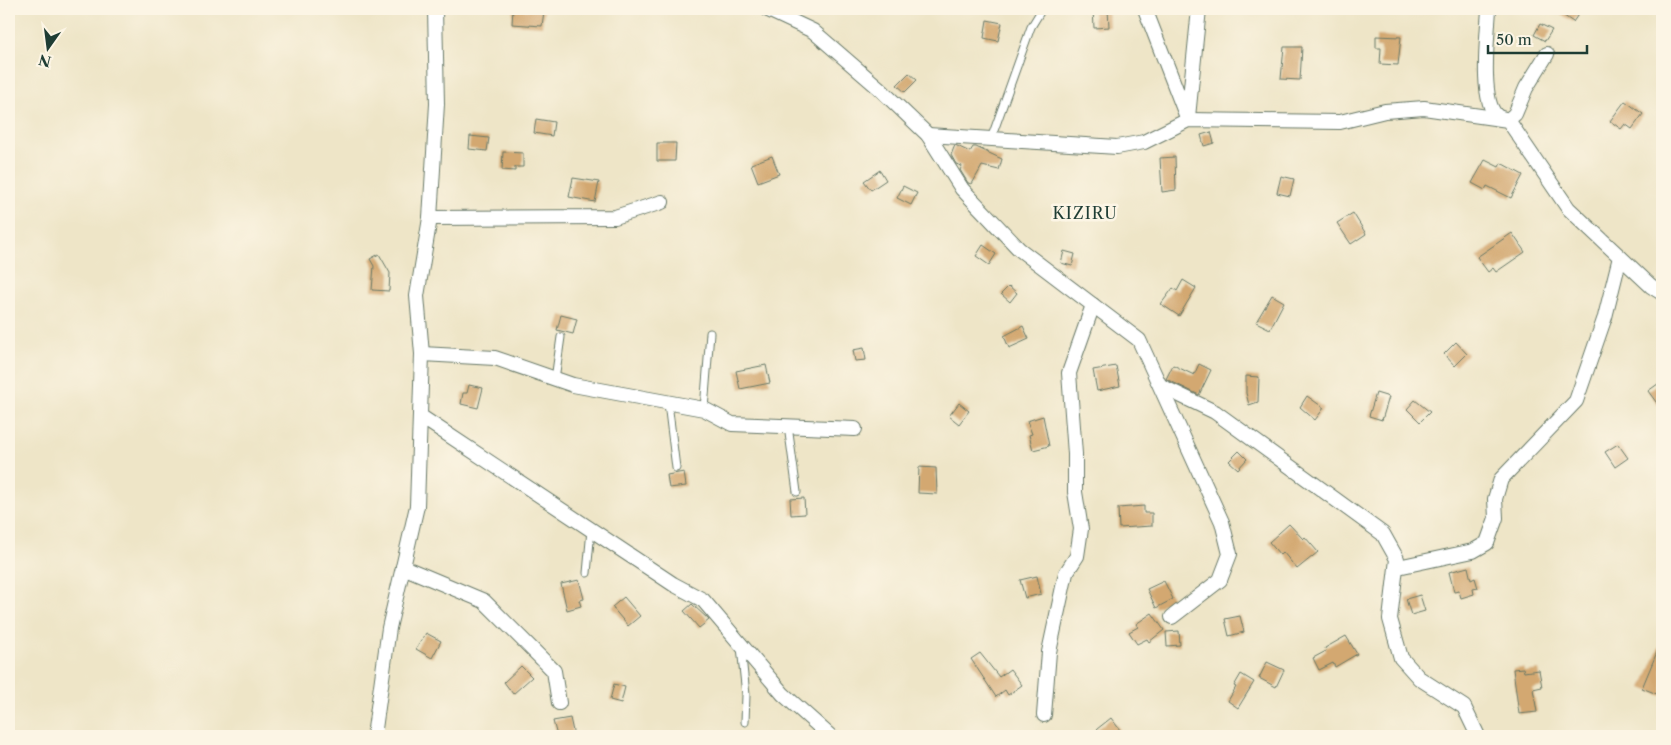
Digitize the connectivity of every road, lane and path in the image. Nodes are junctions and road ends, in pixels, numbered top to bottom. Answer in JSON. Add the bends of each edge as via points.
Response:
{"nodes":[{"id":1,"x":435,"y":9,"type":"edge"},
{"id":2,"x":766,"y":9,"type":"edge"},
{"id":3,"x":1042,"y":9,"type":"edge"},
{"id":4,"x":1145,"y":9,"type":"edge"},
{"id":5,"x":1199,"y":9,"type":"edge"},
{"id":6,"x":1489,"y":9,"type":"edge"},
{"id":7,"x":1548,"y":54,"type":"dead end"},
{"id":8,"x":1188,"y":120,"type":"junction"},
{"id":9,"x":1508,"y":120,"type":"junction"},
{"id":10,"x":928,"y":135,"type":"junction"},
{"id":11,"x":991,"y":140,"type":"junction"},
{"id":12,"x":662,"y":202,"type":"dead end"},
{"id":13,"x":430,"y":218,"type":"junction"},
{"id":14,"x":1620,"y":257,"type":"junction"},
{"id":15,"x":1662,"y":293,"type":"edge"},
{"id":16,"x":1093,"y":304,"type":"junction"},
{"id":17,"x":710,"y":332,"type":"dead end"},
{"id":18,"x":561,"y":336,"type":"dead end"},
{"id":19,"x":422,"y":354,"type":"junction"},
{"id":20,"x":555,"y":379,"type":"junction"},
{"id":21,"x":1161,"y":386,"type":"junction"},
{"id":22,"x":668,"y":403,"type":"junction"},
{"id":23,"x":704,"y":409,"type":"junction"},
{"id":24,"x":420,"y":416,"type":"junction"},
{"id":25,"x":788,"y":426,"type":"junction"},
{"id":26,"x":855,"y":428,"type":"dead end"},
{"id":27,"x":676,"y":468,"type":"dead end"},
{"id":28,"x":797,"y":492,"type":"dead end"},
{"id":29,"x":591,"y":530,"type":"junction"},
{"id":30,"x":1398,"y":567,"type":"junction"},
{"id":31,"x":403,"y":568,"type":"junction"},
{"id":32,"x":587,"y":573,"type":"dead end"},
{"id":33,"x":1172,"y":616,"type":"dead end"},
{"id":34,"x":741,"y":644,"type":"junction"},
{"id":35,"x":559,"y":703,"type":"dead end"},
{"id":36,"x":1044,"y":715,"type":"dead end"},
{"id":37,"x":745,"y":722,"type":"dead end"},
{"id":38,"x":374,"y":736,"type":"edge"},
{"id":39,"x":830,"y":736,"type":"edge"},
{"id":40,"x":1478,"y":736,"type":"edge"}],
"edges":[{"from":1,"to":13,"type":"street","via":[[437,104]]},
{"from":2,"to":10,"type":"street","via":[[813,31]]},
{"from":3,"to":11,"type":"lane","via":[[1031,27]]},
{"from":4,"to":8,"type":"street"},
{"from":5,"to":8,"type":"street"},
{"from":6,"to":9,"type":"street","via":[[1485,87],[1493,111],[1498,117]]},
{"from":7,"to":9,"type":"street","via":[[1526,88],[1515,114]]},
{"from":8,"to":9,"type":"street","via":[[1340,122],[1386,111],[1424,108]]},
{"from":8,"to":11,"type":"street","via":[[1144,142],[1117,147]]},
{"from":9,"to":14,"type":"street","via":[[1568,208]]},
{"from":10,"to":11,"type":"street"},
{"from":10,"to":16,"type":"street","via":[[962,189],[1019,249]]},
{"from":12,"to":13,"type":"street","via":[[615,217]]},
{"from":13,"to":19,"type":"street","via":[[417,296]]},
{"from":14,"to":15,"type":"street"},
{"from":14,"to":30,"type":"street","via":[[1605,317],[1576,401],[1501,479],[1495,498],[1496,518],[1487,544],[1474,551]]},
{"from":16,"to":21,"type":"street","via":[[1139,340]]},
{"from":16,"to":36,"type":"street","via":[[1070,373],[1075,492],[1081,529],[1077,556],[1066,573],[1049,652]]},
{"from":17,"to":23,"type":"lane"},
{"from":18,"to":20,"type":"lane"},
{"from":19,"to":20,"type":"street","via":[[495,358]]},
{"from":19,"to":24,"type":"street"},
{"from":20,"to":22,"type":"street"},
{"from":21,"to":30,"type":"street","via":[[1215,412],[1382,534],[1397,559]]},
{"from":21,"to":33,"type":"street","via":[[1222,522],[1230,554],[1220,580]]},
{"from":22,"to":23,"type":"street"},
{"from":22,"to":27,"type":"lane"},
{"from":23,"to":25,"type":"street","via":[[732,424]]},
{"from":24,"to":29,"type":"street"},
{"from":24,"to":31,"type":"street","via":[[417,506]]},
{"from":25,"to":26,"type":"street"},
{"from":25,"to":28,"type":"lane"},
{"from":29,"to":32,"type":"lane"},
{"from":29,"to":34,"type":"street","via":[[673,584],[704,600]]},
{"from":30,"to":40,"type":"street","via":[[1390,619],[1401,658],[1419,678],[1464,707]]},
{"from":31,"to":35,"type":"street","via":[[484,601],[554,671]]},
{"from":31,"to":38,"type":"street","via":[[390,628]]},
{"from":34,"to":37,"type":"lane"},
{"from":34,"to":39,"type":"street","via":[[783,694]]}]}
